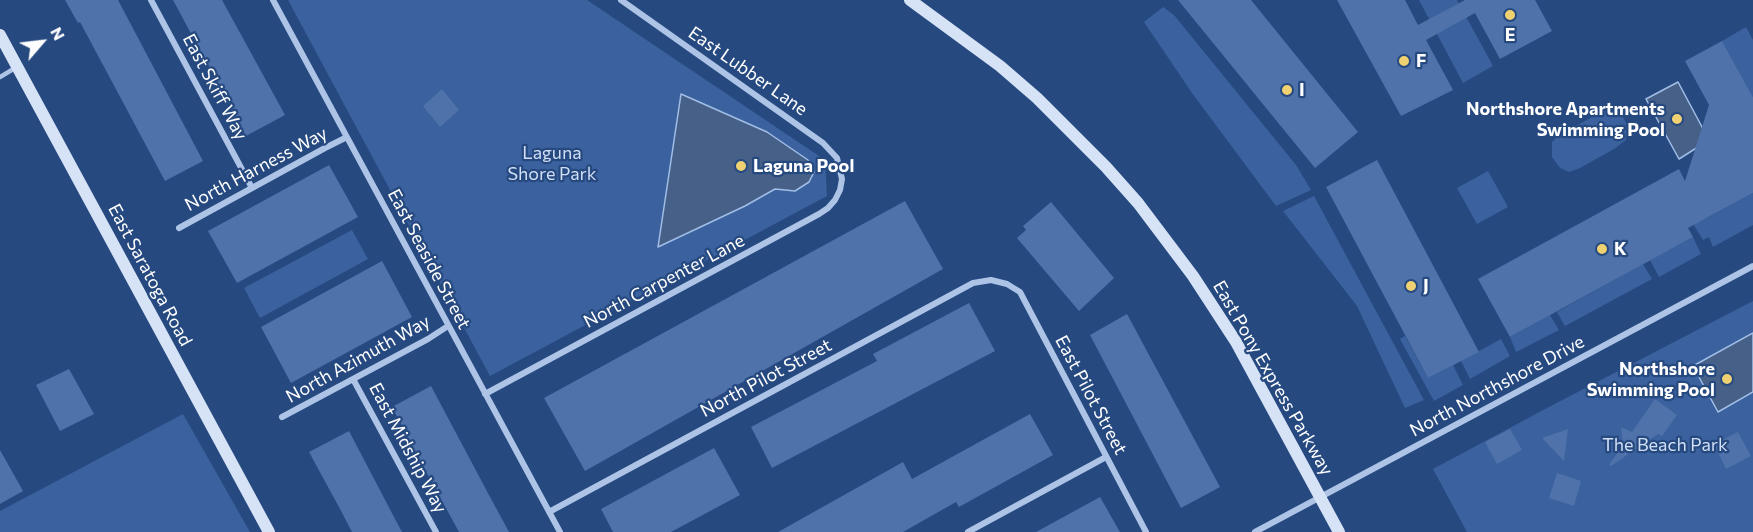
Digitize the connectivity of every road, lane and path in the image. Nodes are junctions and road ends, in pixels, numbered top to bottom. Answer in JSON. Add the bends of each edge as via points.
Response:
{"nodes":[{"id":1,"x":151,"y":0,"type":"edge"},
{"id":2,"x":273,"y":0,"type":"edge"},
{"id":3,"x":621,"y":0,"type":"edge"},
{"id":4,"x":910,"y":0,"type":"edge"},
{"id":5,"x":0,"y":34,"type":"edge"},
{"id":6,"x":18,"y":67,"type":"junction"},
{"id":7,"x":0,"y":76,"type":"edge"},
{"id":8,"x":347,"y":137,"type":"junction"},
{"id":9,"x":842,"y":179,"type":"joint"},
{"id":10,"x":252,"y":188,"type":"junction"},
{"id":11,"x":179,"y":228,"type":"dead end"},
{"id":12,"x":1753,"y":266,"type":"edge"},
{"id":13,"x":1000,"y":281,"type":"joint"},
{"id":14,"x":448,"y":326,"type":"junction"},
{"id":15,"x":353,"y":379,"type":"junction"},
{"id":16,"x":486,"y":394,"type":"junction"},
{"id":17,"x":282,"y":417,"type":"dead end"},
{"id":18,"x":1106,"y":457,"type":"junction"},
{"id":19,"x":1321,"y":498,"type":"junction"},
{"id":20,"x":549,"y":512,"type":"junction"},
{"id":21,"x":269,"y":532,"type":"edge"},
{"id":22,"x":436,"y":532,"type":"edge"},
{"id":23,"x":560,"y":532,"type":"edge"},
{"id":24,"x":968,"y":532,"type":"edge"},
{"id":25,"x":1146,"y":532,"type":"edge"},
{"id":26,"x":1255,"y":532,"type":"edge"},
{"id":27,"x":1339,"y":532,"type":"edge"}],
"edges":[{"from":1,"to":10,"type":"street","name":"East Skiff Way"},
{"from":2,"to":8,"type":"street","name":"East Seaside Street"},
{"from":3,"to":9,"type":"street","name":"East Lubber Lane","via":[[823,143],[837,159]]},
{"from":4,"to":19,"type":"main road","name":"East Pony Express Parkway","via":[[1037,98],[1138,203],[1230,332]]},
{"from":5,"to":6,"type":"main road","name":"East Saratoga Road"},
{"from":6,"to":7,"type":"lane"},
{"from":6,"to":21,"type":"main road","name":"East Saratoga Road"},
{"from":8,"to":10,"type":"street","name":"North Harness Way"},
{"from":8,"to":14,"type":"street","name":"East Seaside Street"},
{"from":9,"to":16,"type":"street","name":"North Carpenter Lane","via":[[835,200],[819,214]]},
{"from":10,"to":11,"type":"street","name":"North Harness Way"},
{"from":12,"to":19,"type":"street","name":"North Northshore Drive"},
{"from":13,"to":18,"type":"street","name":"East Pilot Street","via":[[1020,292]]},
{"from":13,"to":20,"type":"street","name":"North Pilot Street","via":[[973,283]]},
{"from":14,"to":15,"type":"street","name":"North Azimuth Way"},
{"from":14,"to":16,"type":"street","name":"East Seaside Street"},
{"from":15,"to":17,"type":"street","name":"North Azimuth Way"},
{"from":15,"to":22,"type":"street","name":"East Midship Way"},
{"from":16,"to":20,"type":"street","name":"East Seaside Street"},
{"from":18,"to":24,"type":"street"},
{"from":18,"to":25,"type":"street","name":"East Pilot Street"},
{"from":19,"to":26,"type":"street","name":"North Northshore Drive"},
{"from":19,"to":27,"type":"main road","name":"East Pony Express Parkway"},
{"from":20,"to":23,"type":"street","name":"East Seaside Street"}]}
